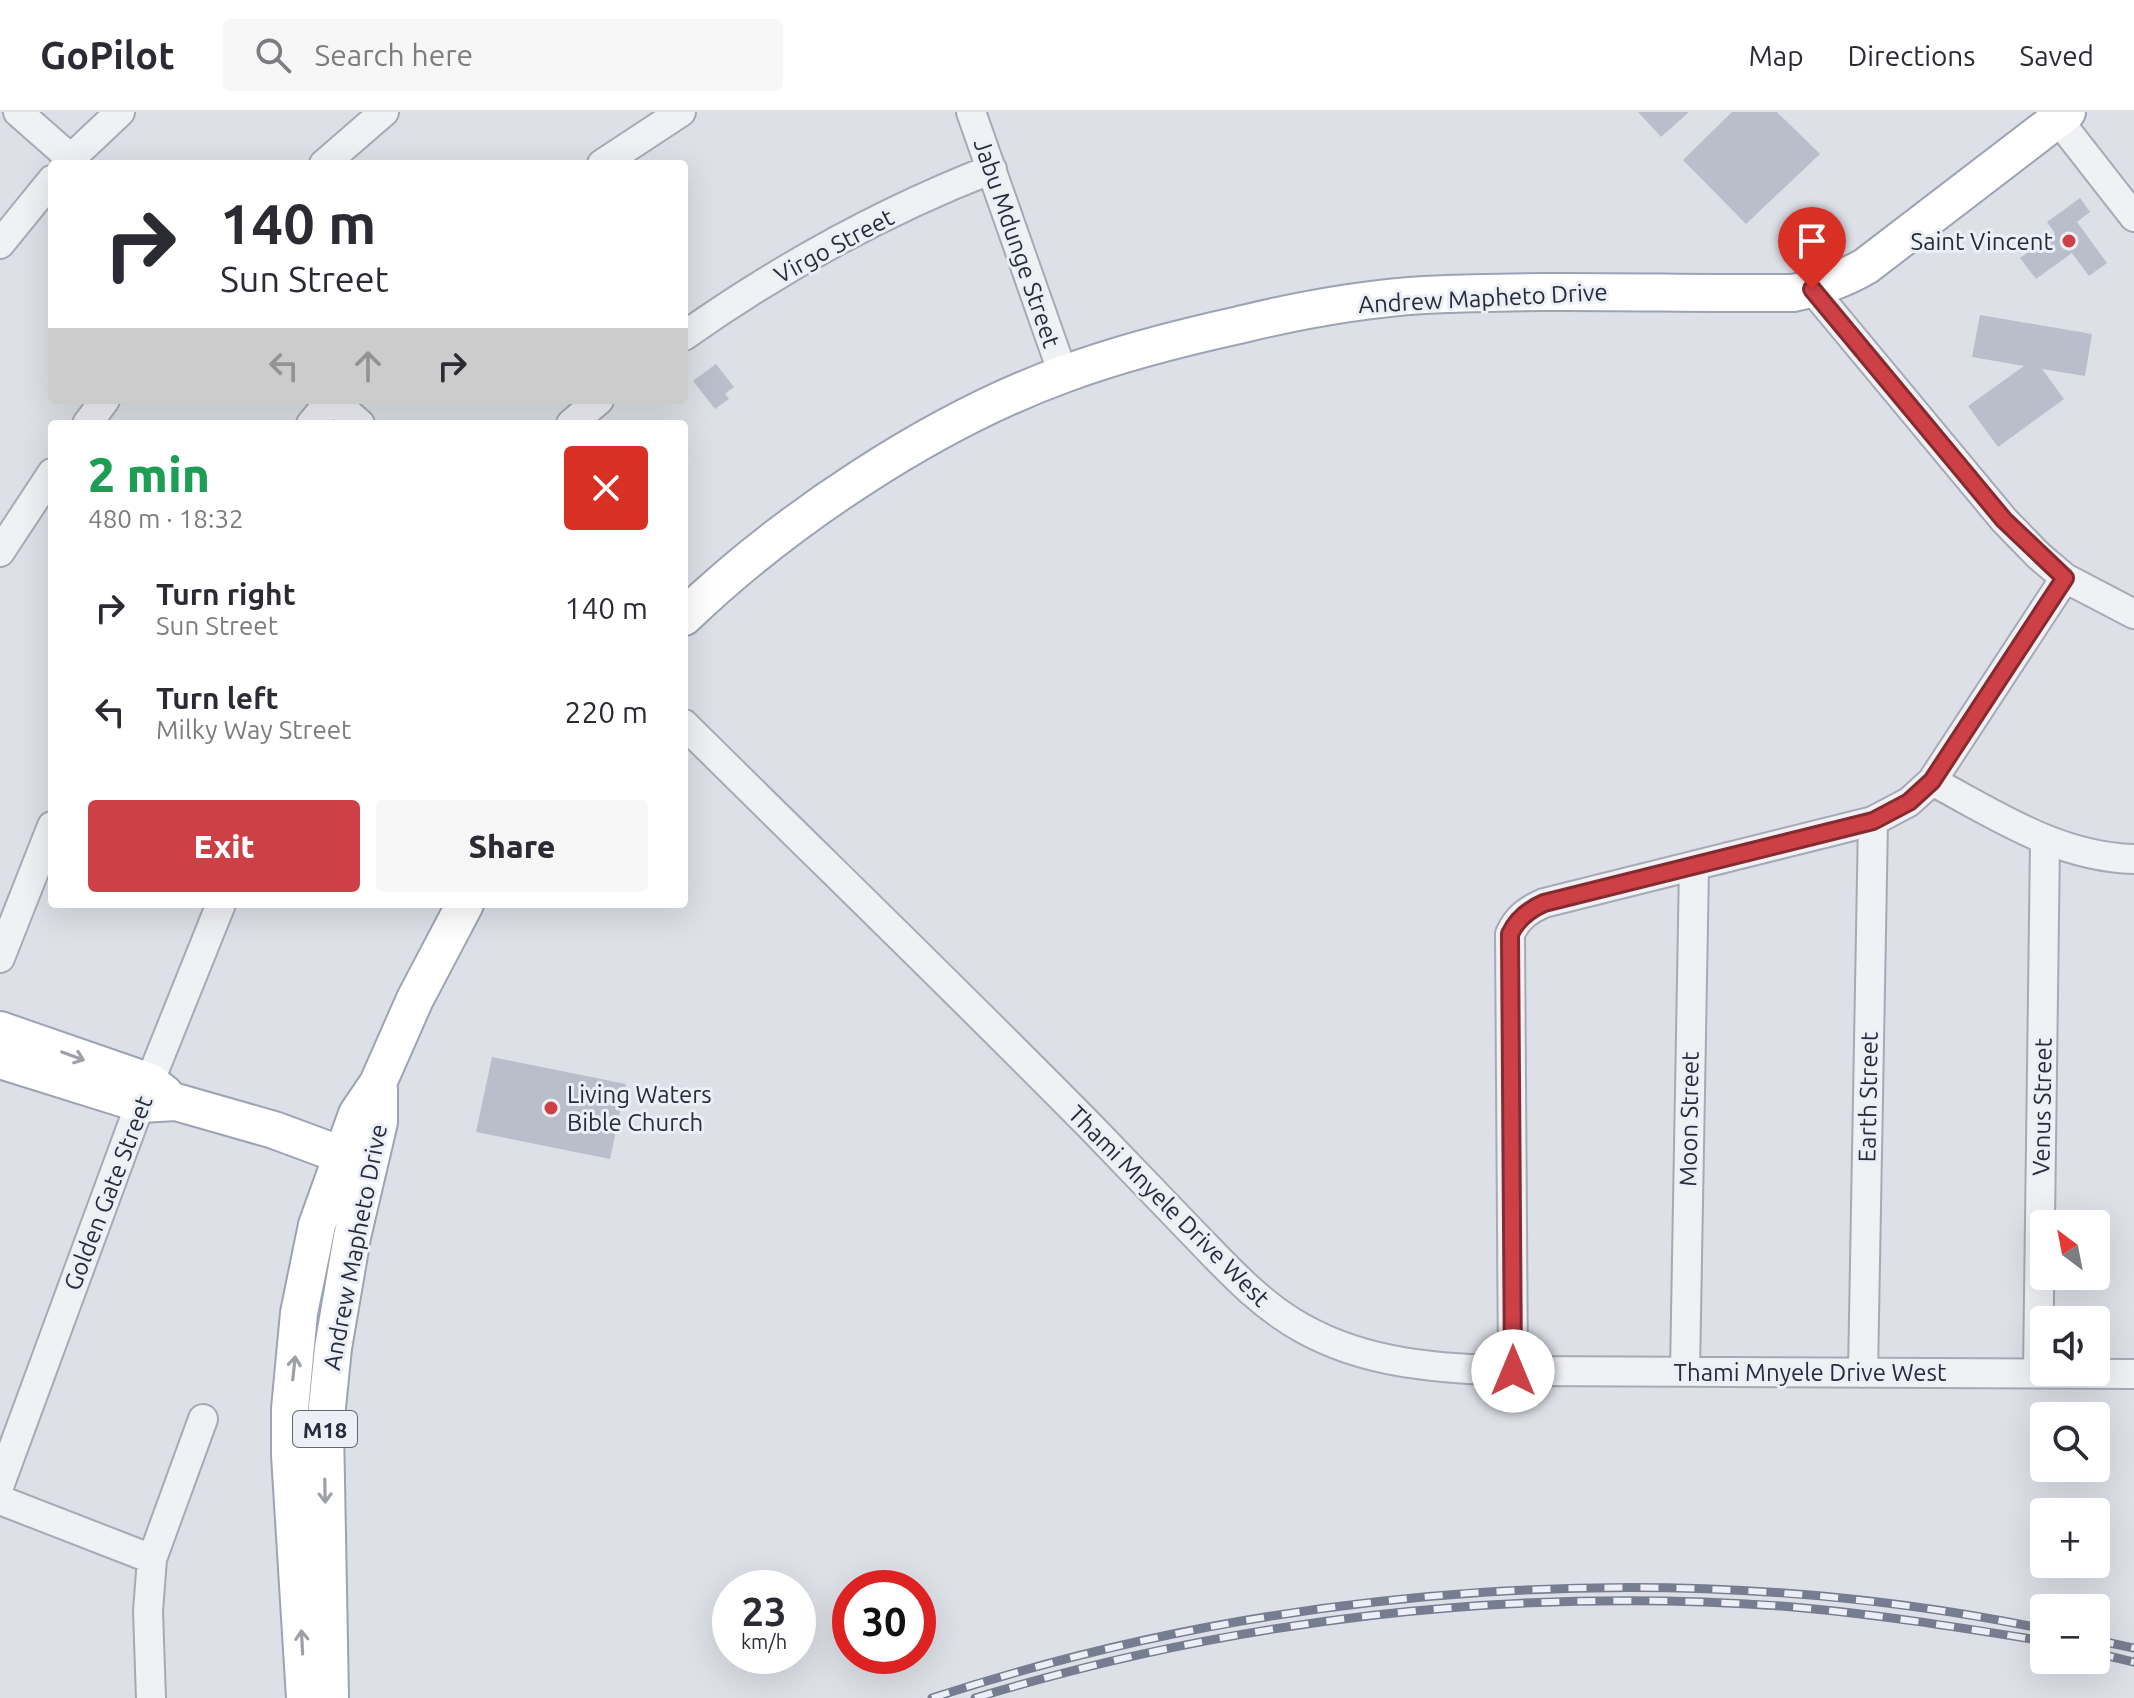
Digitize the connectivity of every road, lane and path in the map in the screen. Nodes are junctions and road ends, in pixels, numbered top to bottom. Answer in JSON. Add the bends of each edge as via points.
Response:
{"nodes":[{"id":1,"x":18,"y":112,"type":"edge"},
{"id":2,"x":120,"y":112,"type":"edge"},
{"id":3,"x":384,"y":112,"type":"edge"},
{"id":4,"x":681,"y":112,"type":"edge"},
{"id":5,"x":971,"y":112,"type":"edge"},
{"id":6,"x":2059,"y":115,"type":"edge"},
{"id":7,"x":69,"y":160,"type":"edge"},
{"id":8,"x":73,"y":160,"type":"edge"},
{"id":9,"x":329,"y":160,"type":"edge"},
{"id":10,"x":608,"y":160,"type":"edge"},
{"id":11,"x":992,"y":169,"type":"junction"},
{"id":12,"x":48,"y":185,"type":"edge"},
{"id":13,"x":2134,"y":217,"type":"edge"},
{"id":14,"x":0,"y":244,"type":"edge"},
{"id":15,"x":1812,"y":289,"type":"junction"},
{"id":16,"x":688,"y":333,"type":"edge"},
{"id":17,"x":1063,"y":374,"type":"junction"},
{"id":18,"x":328,"y":404,"type":"edge"},
{"id":19,"x":337,"y":404,"type":"edge"},
{"id":20,"x":594,"y":404,"type":"edge"},
{"id":21,"x":314,"y":420,"type":"edge"},
{"id":22,"x":355,"y":420,"type":"edge"},
{"id":23,"x":576,"y":420,"type":"edge"},
{"id":24,"x":48,"y":479,"type":"edge"},
{"id":25,"x":0,"y":552,"type":"edge"},
{"id":26,"x":2065,"y":578,"type":"junction"},
{"id":27,"x":688,"y":614,"type":"edge"},
{"id":28,"x":2134,"y":614,"type":"edge"},
{"id":29,"x":688,"y":728,"type":"edge"},
{"id":30,"x":1932,"y":781,"type":"junction"},
{"id":31,"x":1873,"y":821,"type":"junction"},
{"id":32,"x":48,"y":836,"type":"edge"},
{"id":33,"x":2045,"y":842,"type":"junction"},
{"id":34,"x":2134,"y":859,"type":"edge"},
{"id":35,"x":1694,"y":867,"type":"junction"},
{"id":36,"x":220,"y":908,"type":"edge"},
{"id":37,"x":463,"y":908,"type":"edge"},
{"id":38,"x":0,"y":958,"type":"edge"},
{"id":39,"x":0,"y":1030,"type":"edge"},
{"id":40,"x":0,"y":1060,"type":"edge"},
{"id":41,"x":156,"y":1096,"type":"junction"},
{"id":42,"x":355,"y":1160,"type":"junction"},
{"id":43,"x":2039,"y":1306,"type":"edge"},
{"id":44,"x":1513,"y":1371,"type":"junction"},
{"id":45,"x":1685,"y":1371,"type":"junction"},
{"id":46,"x":2030,"y":1372,"type":"edge"},
{"id":47,"x":1863,"y":1373,"type":"junction"},
{"id":48,"x":2110,"y":1374,"type":"edge"},
{"id":49,"x":2134,"y":1374,"type":"edge"},
{"id":50,"x":203,"y":1419,"type":"dead end"},
{"id":51,"x":0,"y":1484,"type":"edge"},
{"id":52,"x":0,"y":1500,"type":"edge"},
{"id":53,"x":152,"y":1559,"type":"junction"},
{"id":54,"x":151,"y":1698,"type":"edge"},
{"id":55,"x":305,"y":1698,"type":"edge"},
{"id":56,"x":330,"y":1698,"type":"edge"}],
"edges":[{"from":1,"to":7,"type":"street"},
{"from":2,"to":8,"type":"street"},
{"from":3,"to":9,"type":"street"},
{"from":4,"to":10,"type":"street"},
{"from":5,"to":11,"type":"street","name":"Jabu Mdunge Street"},
{"from":6,"to":13,"type":"street"},
{"from":6,"to":15,"type":"main road","name":"Andrew Mapheto Drive","via":[[1866,266]]},
{"from":11,"to":16,"type":"street","name":"Virgo Street","via":[[814,254]]},
{"from":11,"to":17,"type":"street","name":"Jabu Mdunge Street"},
{"from":12,"to":14,"type":"street"},
{"from":15,"to":17,"type":"main road","name":"Andrew Mapheto Drive","via":[[1422,295],[1310,308],[1176,339]]},
{"from":15,"to":26,"type":"street","via":[[2004,520]]},
{"from":17,"to":27,"type":"main road","name":"Andrew Mapheto Drive","via":[[978,412],[897,457],[802,519]]},
{"from":18,"to":21,"type":"street"},
{"from":19,"to":22,"type":"street"},
{"from":20,"to":23,"type":"street"},
{"from":24,"to":25,"type":"street"},
{"from":26,"to":28,"type":"street"},
{"from":26,"to":30,"type":"street"},
{"from":29,"to":44,"type":"street","name":"Thami Mnyele Drive West","via":[[1267,1306],[1343,1347],[1386,1361]]},
{"from":30,"to":31,"type":"street","via":[[1909,802]]},
{"from":30,"to":33,"type":"street"},
{"from":31,"to":35,"type":"street"},
{"from":31,"to":47,"type":"street","name":"Earth Street"},
{"from":32,"to":38,"type":"street"},
{"from":33,"to":34,"type":"street","via":[[2095,857]]},
{"from":33,"to":43,"type":"street","name":"Venus Street"},
{"from":35,"to":44,"type":"street","via":[[1544,903],[1524,914],[1510,934]]},
{"from":35,"to":45,"type":"street","name":"Moon Street"},
{"from":36,"to":41,"type":"street","name":"Golden Gate Street"},
{"from":37,"to":42,"type":"main road","name":"Andrew Mapheto Drive","via":[[378,1083],[381,1107]]},
{"from":39,"to":41,"type":"main road","one_way":true},
{"from":40,"to":41,"type":"main road"},
{"from":41,"to":42,"type":"main road"},
{"from":41,"to":51,"type":"street","name":"Golden Gate Street"},
{"from":55,"to":42,"type":"main road","name":"Andrew Mapheto Drive","number":"M18","one_way":true,"via":[[290,1409],[299,1313],[317,1225]]},
{"from":42,"to":56,"type":"main road","name":"Andrew Mapheto Drive","number":"M18","one_way":true,"via":[[325,1427]]},
{"from":44,"to":45,"type":"street","name":"Thami Mnyele Drive West"},
{"from":45,"to":47,"type":"street","name":"Thami Mnyele Drive West"},
{"from":46,"to":47,"type":"street","name":"Thami Mnyele Drive West"},
{"from":48,"to":49,"type":"street","name":"Thami Mnyele Drive West"},
{"from":50,"to":53,"type":"street"},
{"from":52,"to":53,"type":"street"},
{"from":53,"to":54,"type":"street"}]}
